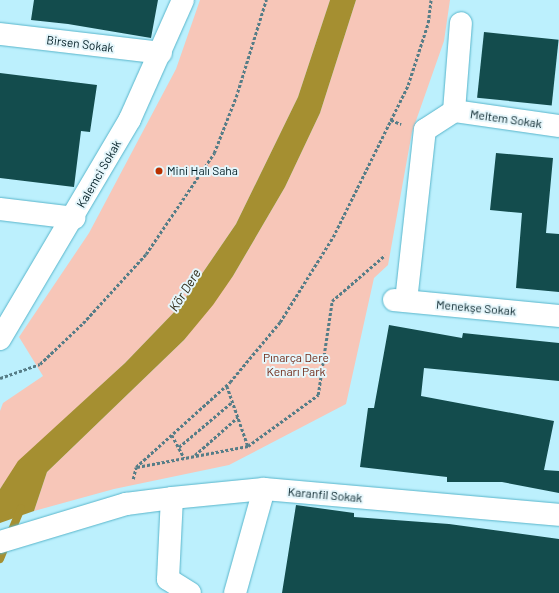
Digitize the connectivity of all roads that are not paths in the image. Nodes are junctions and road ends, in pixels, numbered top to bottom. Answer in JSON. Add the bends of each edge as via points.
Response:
{"nodes":[{"id":1,"x":183,"y":0,"type":"edge"},
{"id":2,"x":461,"y":22,"type":"dead end"},
{"id":3,"x":0,"y":34,"type":"edge"},
{"id":4,"x":161,"y":53,"type":"junction"},
{"id":5,"x":454,"y":112,"type":"junction"},
{"id":6,"x":559,"y":126,"type":"edge"},
{"id":7,"x":0,"y":209,"type":"edge"},
{"id":8,"x":74,"y":218,"type":"junction"},
{"id":9,"x":559,"y":316,"type":"edge"},
{"id":10,"x":0,"y":339,"type":"edge"},
{"id":11,"x":264,"y":489,"type":"junction"},
{"id":12,"x":172,"y":498,"type":"junction"},
{"id":13,"x":559,"y":515,"type":"edge"},
{"id":14,"x":0,"y":542,"type":"edge"},
{"id":15,"x":190,"y":593,"type":"edge"},
{"id":16,"x":235,"y":593,"type":"edge"}],
"edges":[{"from":1,"to":4,"type":"street","name":"Kalemci Sokak"},
{"from":2,"to":5,"type":"street"},
{"from":3,"to":4,"type":"street","name":"Birsen Sokak"},
{"from":4,"to":8,"type":"street","name":"Kalemci Sokak","via":[[130,119]]},
{"from":5,"to":6,"type":"street","name":"Meltem Sokak"},
{"from":5,"to":9,"type":"street","name":"Menekşe Sokak","via":[[425,130],[400,300]]},
{"from":7,"to":8,"type":"street"},
{"from":8,"to":10,"type":"street","name":"Kalemci Sokak"},
{"from":11,"to":12,"type":"street","name":"Karanfil Sokak"},
{"from":11,"to":13,"type":"street","name":"Karanfil Sokak"},
{"from":11,"to":16,"type":"street"},
{"from":12,"to":14,"type":"street","name":"Karanfil Sokak","via":[[126,504]]},
{"from":12,"to":15,"type":"street","via":[[168,579]]}]}
